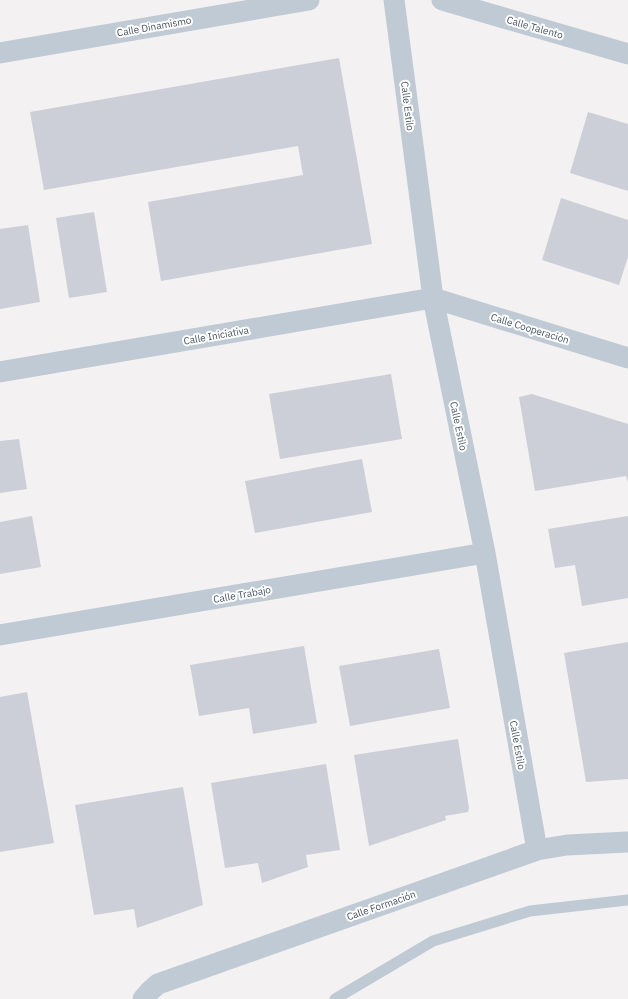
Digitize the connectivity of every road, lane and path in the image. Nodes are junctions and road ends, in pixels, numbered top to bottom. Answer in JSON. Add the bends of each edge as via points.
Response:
{"nodes":[{"id":1,"x":309,"y":0,"type":"edge"},
{"id":2,"x":394,"y":0,"type":"edge"},
{"id":3,"x":442,"y":0,"type":"edge"},
{"id":4,"x":0,"y":53,"type":"edge"},
{"id":5,"x":628,"y":54,"type":"edge"},
{"id":6,"x":433,"y":298,"type":"junction"},
{"id":7,"x":628,"y":358,"type":"edge"},
{"id":8,"x":0,"y":372,"type":"edge"},
{"id":9,"x":485,"y":553,"type":"junction"},
{"id":10,"x":0,"y":635,"type":"edge"},
{"id":11,"x":628,"y":842,"type":"edge"},
{"id":12,"x":536,"y":850,"type":"junction"},
{"id":13,"x":628,"y":900,"type":"edge"},
{"id":14,"x":144,"y":999,"type":"edge"},
{"id":15,"x":335,"y":999,"type":"edge"}],
"edges":[{"from":1,"to":4,"type":"street","name":"Calle Dinamismo"},
{"from":2,"to":6,"type":"street","name":"Calle Estilo"},
{"from":3,"to":5,"type":"street","name":"Calle Talento"},
{"from":6,"to":7,"type":"street","name":"Calle Cooperación"},
{"from":6,"to":8,"type":"street","name":"Calle Iniciativa"},
{"from":6,"to":9,"type":"street","name":"Calle Estilo"},
{"from":9,"to":10,"type":"street","name":"Calle Trabajo"},
{"from":9,"to":12,"type":"street","name":"Calle Estilo"},
{"from":11,"to":12,"type":"street","name":"Calle Formación","via":[[567,845]]},
{"from":12,"to":14,"type":"street","name":"Calle Formación","via":[[158,984]]},
{"from":13,"to":15,"type":"lane","via":[[530,911],[433,941]]}]}
